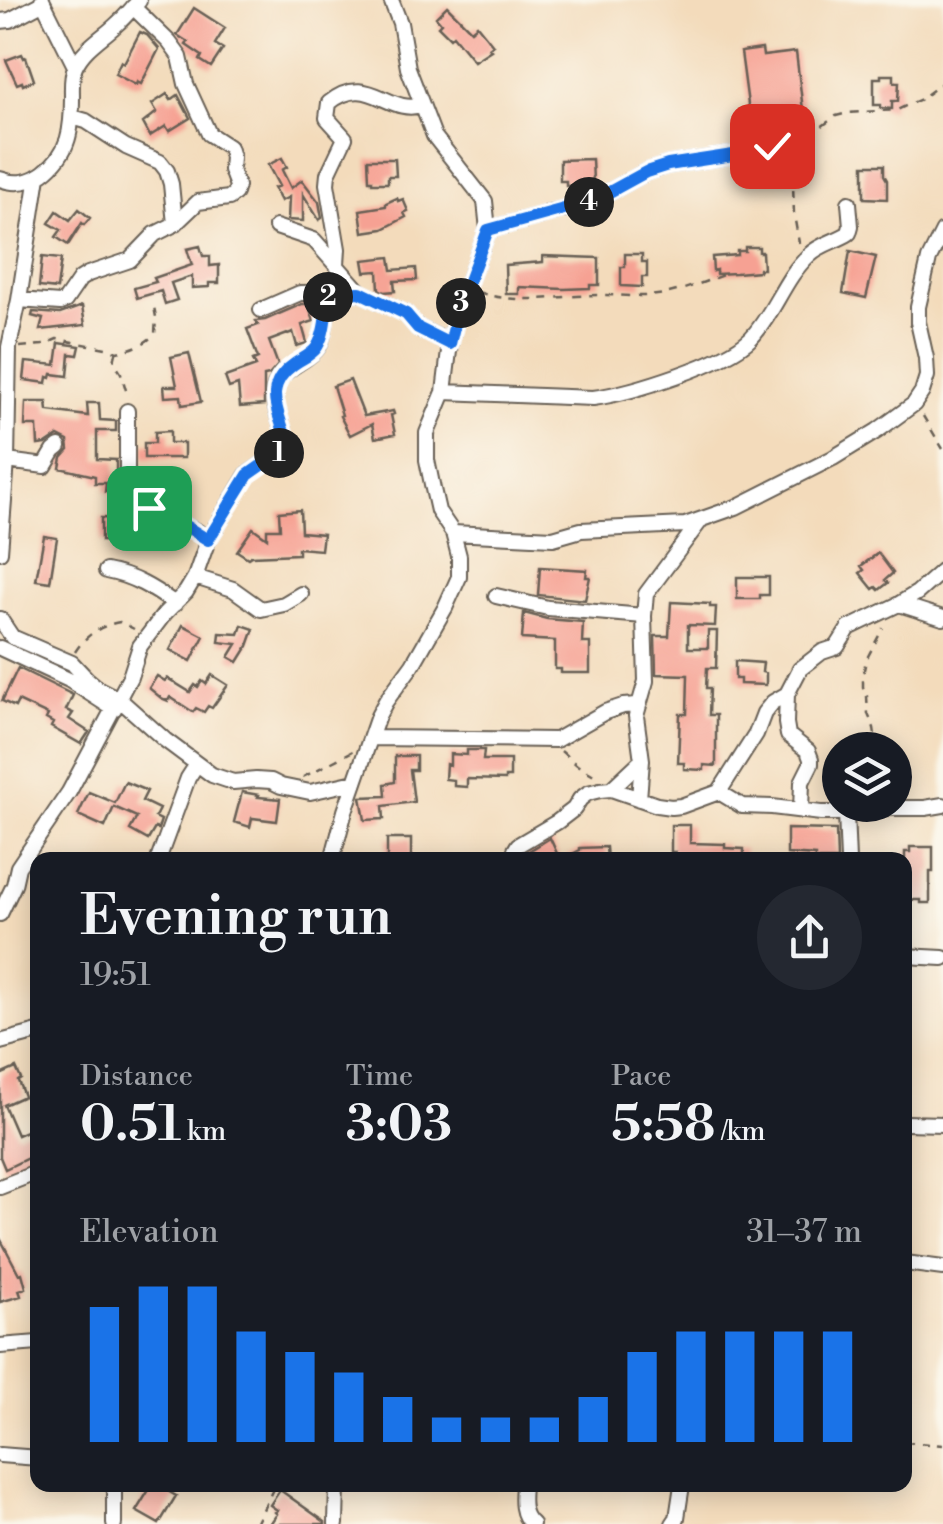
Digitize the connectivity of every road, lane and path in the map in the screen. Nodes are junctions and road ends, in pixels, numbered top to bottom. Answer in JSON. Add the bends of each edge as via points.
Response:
{"nodes":[{"id":1,"x":392,"y":0,"type":"edge"},
{"id":2,"x":42,"y":1,"type":"edge"},
{"id":3,"x":137,"y":3,"type":"edge"},
{"id":4,"x":0,"y":21,"type":"edge"},
{"id":5,"x":75,"y":66,"type":"junction"},
{"id":6,"x":943,"y":82,"type":"edge"},
{"id":7,"x":421,"y":105,"type":"junction"},
{"id":8,"x":72,"y":116,"type":"junction"},
{"id":9,"x":778,"y":144,"type":"junction"},
{"id":10,"x":733,"y":155,"type":"joint"},
{"id":11,"x":38,"y":176,"type":"junction"},
{"id":12,"x":0,"y":179,"type":"edge"},
{"id":13,"x":850,"y":203,"type":"dead end"},
{"id":14,"x":175,"y":224,"type":"junction"},
{"id":15,"x":276,"y":226,"type":"dead end"},
{"id":16,"x":488,"y":230,"type":"junction"},
{"id":17,"x":943,"y":230,"type":"edge"},
{"id":18,"x":804,"y":261,"type":"junction"},
{"id":19,"x":337,"y":264,"type":"junction"},
{"id":20,"x":723,"y":274,"type":"dead end"},
{"id":21,"x":467,"y":288,"type":"junction"},
{"id":22,"x":360,"y":292,"type":"junction"},
{"id":23,"x":328,"y":293,"type":"junction"},
{"id":24,"x":19,"y":300,"type":"junction"},
{"id":25,"x":154,"y":308,"type":"dead end"},
{"id":26,"x":260,"y":310,"type":"dead end"},
{"id":27,"x":450,"y":344,"type":"junction"},
{"id":28,"x":9,"y":347,"type":"junction"},
{"id":29,"x":117,"y":352,"type":"junction"},
{"id":30,"x":444,"y":392,"type":"junction"},
{"id":31,"x":914,"y":404,"type":"junction"},
{"id":32,"x":127,"y":412,"type":"joint"},
{"id":33,"x":59,"y":448,"type":"dead end"},
{"id":34,"x":943,"y":448,"type":"edge"},
{"id":35,"x":8,"y":461,"type":"junction"},
{"id":36,"x":701,"y":520,"type":"junction"},
{"id":37,"x":668,"y":527,"type":"junction"},
{"id":38,"x":453,"y":533,"type":"junction"},
{"id":39,"x":476,"y":534,"type":"junction"},
{"id":40,"x":208,"y":540,"type":"junction"},
{"id":41,"x":680,"y":548,"type":"junction"},
{"id":42,"x":0,"y":552,"type":"edge"},
{"id":43,"x":460,"y":570,"type":"junction"},
{"id":44,"x":943,"y":570,"type":"edge"},
{"id":45,"x":106,"y":571,"type":"dead end"},
{"id":46,"x":195,"y":576,"type":"junction"},
{"id":47,"x":917,"y":593,"type":"junction"},
{"id":48,"x":300,"y":594,"type":"dead end"},
{"id":49,"x":496,"y":596,"type":"dead end"},
{"id":50,"x":175,"y":604,"type":"junction"},
{"id":51,"x":895,"y":606,"type":"junction"},
{"id":52,"x":923,"y":612,"type":"junction"},
{"id":53,"x":644,"y":616,"type":"junction"},
{"id":54,"x":943,"y":618,"type":"edge"},
{"id":55,"x":0,"y":619,"type":"edge"},
{"id":56,"x":146,"y":636,"type":"junction"},
{"id":57,"x":0,"y":648,"type":"edge"},
{"id":58,"x":72,"y":663,"type":"junction"},
{"id":59,"x":787,"y":694,"type":"junction"},
{"id":60,"x":116,"y":704,"type":"junction"},
{"id":61,"x":637,"y":705,"type":"junction"},
{"id":62,"x":875,"y":732,"type":"edge"},
{"id":63,"x":371,"y":738,"type":"junction"},
{"id":64,"x":556,"y":740,"type":"junction"},
{"id":65,"x":642,"y":760,"type":"junction"},
{"id":66,"x":197,"y":764,"type":"junction"},
{"id":67,"x":272,"y":782,"type":"junction"},
{"id":68,"x":355,"y":782,"type":"junction"},
{"id":69,"x":611,"y":789,"type":"junction"},
{"id":70,"x":719,"y":792,"type":"junction"},
{"id":71,"x":639,"y":799,"type":"junction"},
{"id":72,"x":943,"y":805,"type":"edge"},
{"id":73,"x":912,"y":808,"type":"edge"},
{"id":74,"x":801,"y":812,"type":"junction"},
{"id":75,"x":822,"y":813,"type":"edge"},
{"id":76,"x":846,"y":822,"type":"edge"},
{"id":77,"x":161,"y":852,"type":"edge"},
{"id":78,"x":334,"y":852,"type":"edge"},
{"id":79,"x":516,"y":852,"type":"edge"},
{"id":80,"x":848,"y":852,"type":"edge"},
{"id":81,"x":18,"y":866,"type":"junction"},
{"id":82,"x":0,"y":885,"type":"edge"},
{"id":83,"x":0,"y":914,"type":"edge"},
{"id":84,"x":912,"y":956,"type":"edge"},
{"id":85,"x":943,"y":958,"type":"edge"},
{"id":86,"x":30,"y":1034,"type":"edge"},
{"id":87,"x":0,"y":1042,"type":"edge"},
{"id":88,"x":912,"y":1123,"type":"edge"},
{"id":89,"x":943,"y":1124,"type":"edge"},
{"id":90,"x":30,"y":1175,"type":"edge"},
{"id":91,"x":0,"y":1188,"type":"edge"},
{"id":92,"x":912,"y":1264,"type":"edge"},
{"id":93,"x":943,"y":1268,"type":"edge"},
{"id":94,"x":30,"y":1344,"type":"edge"},
{"id":95,"x":0,"y":1346,"type":"edge"},
{"id":96,"x":912,"y":1443,"type":"edge"},
{"id":97,"x":943,"y":1445,"type":"edge"},
{"id":98,"x":0,"y":1456,"type":"edge"},
{"id":99,"x":30,"y":1458,"type":"edge"},
{"id":100,"x":114,"y":1492,"type":"edge"},
{"id":101,"x":271,"y":1492,"type":"edge"},
{"id":102,"x":333,"y":1492,"type":"edge"},
{"id":103,"x":523,"y":1492,"type":"edge"},
{"id":104,"x":681,"y":1492,"type":"edge"},
{"id":105,"x":528,"y":1523,"type":"edge"},
{"id":106,"x":114,"y":1524,"type":"edge"},
{"id":107,"x":256,"y":1524,"type":"edge"},
{"id":108,"x":336,"y":1524,"type":"edge"},
{"id":109,"x":673,"y":1524,"type":"edge"}],
"edges":[{"from":1,"to":7,"type":"street"},
{"from":2,"to":4,"type":"street"},
{"from":2,"to":5,"type":"street"},
{"from":3,"to":5,"type":"street"},
{"from":3,"to":14,"type":"street","via":[[180,57],[209,134],[232,157],[235,194],[198,202]]},
{"from":5,"to":8,"type":"street"},
{"from":6,"to":9,"type":"path","via":[[912,105],[836,116],[806,138]]},
{"from":7,"to":16,"type":"street","via":[[434,136],[485,201]]},
{"from":7,"to":19,"type":"street","via":[[402,107],[357,92],[330,104],[327,118],[345,138],[327,184]]},
{"from":8,"to":11,"type":"street","via":[[61,156]]},
{"from":8,"to":14,"type":"street","via":[[160,162],[172,184]]},
{"from":9,"to":10,"type":"path"},
{"from":9,"to":18,"type":"path","via":[[793,183]]},
{"from":10,"to":16,"type":"street","via":[[668,165],[593,201]]},
{"from":11,"to":12,"type":"street","via":[[28,182]]},
{"from":11,"to":24,"type":"street"},
{"from":13,"to":18,"type":"street","via":[[850,233]]},
{"from":14,"to":24,"type":"street","via":[[130,260],[80,279],[65,301]]},
{"from":15,"to":19,"type":"street","via":[[314,240]]},
{"from":16,"to":21,"type":"street"},
{"from":17,"to":31,"type":"street","via":[[918,307],[927,376]]},
{"from":18,"to":30,"type":"street","via":[[760,328],[709,364],[593,398]]},
{"from":19,"to":22,"type":"street"},
{"from":20,"to":21,"type":"path","via":[[691,288],[633,298],[510,298]]},
{"from":21,"to":27,"type":"street"},
{"from":22,"to":23,"type":"street"},
{"from":22,"to":27,"type":"street"},
{"from":23,"to":26,"type":"street","via":[[300,293]]},
{"from":23,"to":40,"type":"street","via":[[321,341],[274,388],[285,449],[248,475]]},
{"from":24,"to":28,"type":"street"},
{"from":25,"to":29,"type":"path","via":[[155,334]]},
{"from":27,"to":30,"type":"street"},
{"from":28,"to":29,"type":"path","via":[[57,339]]},
{"from":28,"to":35,"type":"street"},
{"from":29,"to":32,"type":"path"},
{"from":30,"to":38,"type":"street","via":[[428,433],[427,460],[438,511]]},
{"from":31,"to":34,"type":"path"},
{"from":31,"to":36,"type":"street","via":[[832,458]]},
{"from":32,"to":40,"type":"street","via":[[129,504],[163,512]]},
{"from":33,"to":35,"type":"street","via":[[44,466]]},
{"from":35,"to":42,"type":"street"},
{"from":36,"to":37,"type":"street"},
{"from":36,"to":41,"type":"street"},
{"from":37,"to":39,"type":"street","via":[[581,530],[552,538]]},
{"from":37,"to":41,"type":"street"},
{"from":38,"to":39,"type":"street"},
{"from":38,"to":43,"type":"street"},
{"from":39,"to":43,"type":"street"},
{"from":40,"to":46,"type":"street"},
{"from":41,"to":53,"type":"street","via":[[646,594]]},
{"from":43,"to":63,"type":"street"},
{"from":44,"to":47,"type":"street"},
{"from":45,"to":50,"type":"street","via":[[127,575]]},
{"from":46,"to":48,"type":"street","via":[[233,589],[261,609]]},
{"from":46,"to":50,"type":"street"},
{"from":47,"to":51,"type":"street"},
{"from":47,"to":52,"type":"street"},
{"from":49,"to":53,"type":"street"},
{"from":50,"to":56,"type":"street"},
{"from":51,"to":52,"type":"street"},
{"from":51,"to":59,"type":"street","via":[[849,628],[837,647],[796,673]]},
{"from":51,"to":62,"type":"path","via":[[863,675]]},
{"from":52,"to":54,"type":"street"},
{"from":53,"to":61,"type":"street","via":[[646,681]]},
{"from":55,"to":58,"type":"street","via":[[12,637]]},
{"from":56,"to":58,"type":"path","via":[[120,622],[98,628]]},
{"from":56,"to":60,"type":"street"},
{"from":57,"to":60,"type":"street"},
{"from":58,"to":60,"type":"street"},
{"from":59,"to":70,"type":"street","via":[[764,713]]},
{"from":59,"to":74,"type":"street","via":[[788,735],[811,759]]},
{"from":60,"to":66,"type":"street"},
{"from":60,"to":81,"type":"street","via":[[69,792]]},
{"from":61,"to":64,"type":"street","via":[[605,712]]},
{"from":61,"to":65,"type":"street"},
{"from":63,"to":64,"type":"street"},
{"from":63,"to":67,"type":"path","via":[[305,776]]},
{"from":63,"to":68,"type":"street"},
{"from":64,"to":69,"type":"path","via":[[569,759]]},
{"from":65,"to":69,"type":"street"},
{"from":65,"to":71,"type":"street"},
{"from":66,"to":67,"type":"street","via":[[233,782]]},
{"from":66,"to":77,"type":"street"},
{"from":67,"to":68,"type":"street","via":[[310,792]]},
{"from":68,"to":78,"type":"street"},
{"from":69,"to":71,"type":"street"},
{"from":69,"to":79,"type":"street","via":[[588,793]]},
{"from":70,"to":71,"type":"street","via":[[671,807]]},
{"from":70,"to":74,"type":"street","via":[[742,806]]},
{"from":72,"to":73,"type":"street"},
{"from":74,"to":75,"type":"street"},
{"from":76,"to":80,"type":"street"},
{"from":81,"to":82,"type":"street"},
{"from":81,"to":83,"type":"street"},
{"from":84,"to":85,"type":"street"},
{"from":86,"to":87,"type":"street"},
{"from":88,"to":89,"type":"street"},
{"from":90,"to":91,"type":"street"},
{"from":92,"to":93,"type":"street"},
{"from":94,"to":95,"type":"street"},
{"from":96,"to":97,"type":"path"},
{"from":98,"to":99,"type":"street"},
{"from":100,"to":106,"type":"street"},
{"from":101,"to":107,"type":"path"},
{"from":102,"to":108,"type":"street"},
{"from":103,"to":105,"type":"street"},
{"from":104,"to":109,"type":"street"}]}
